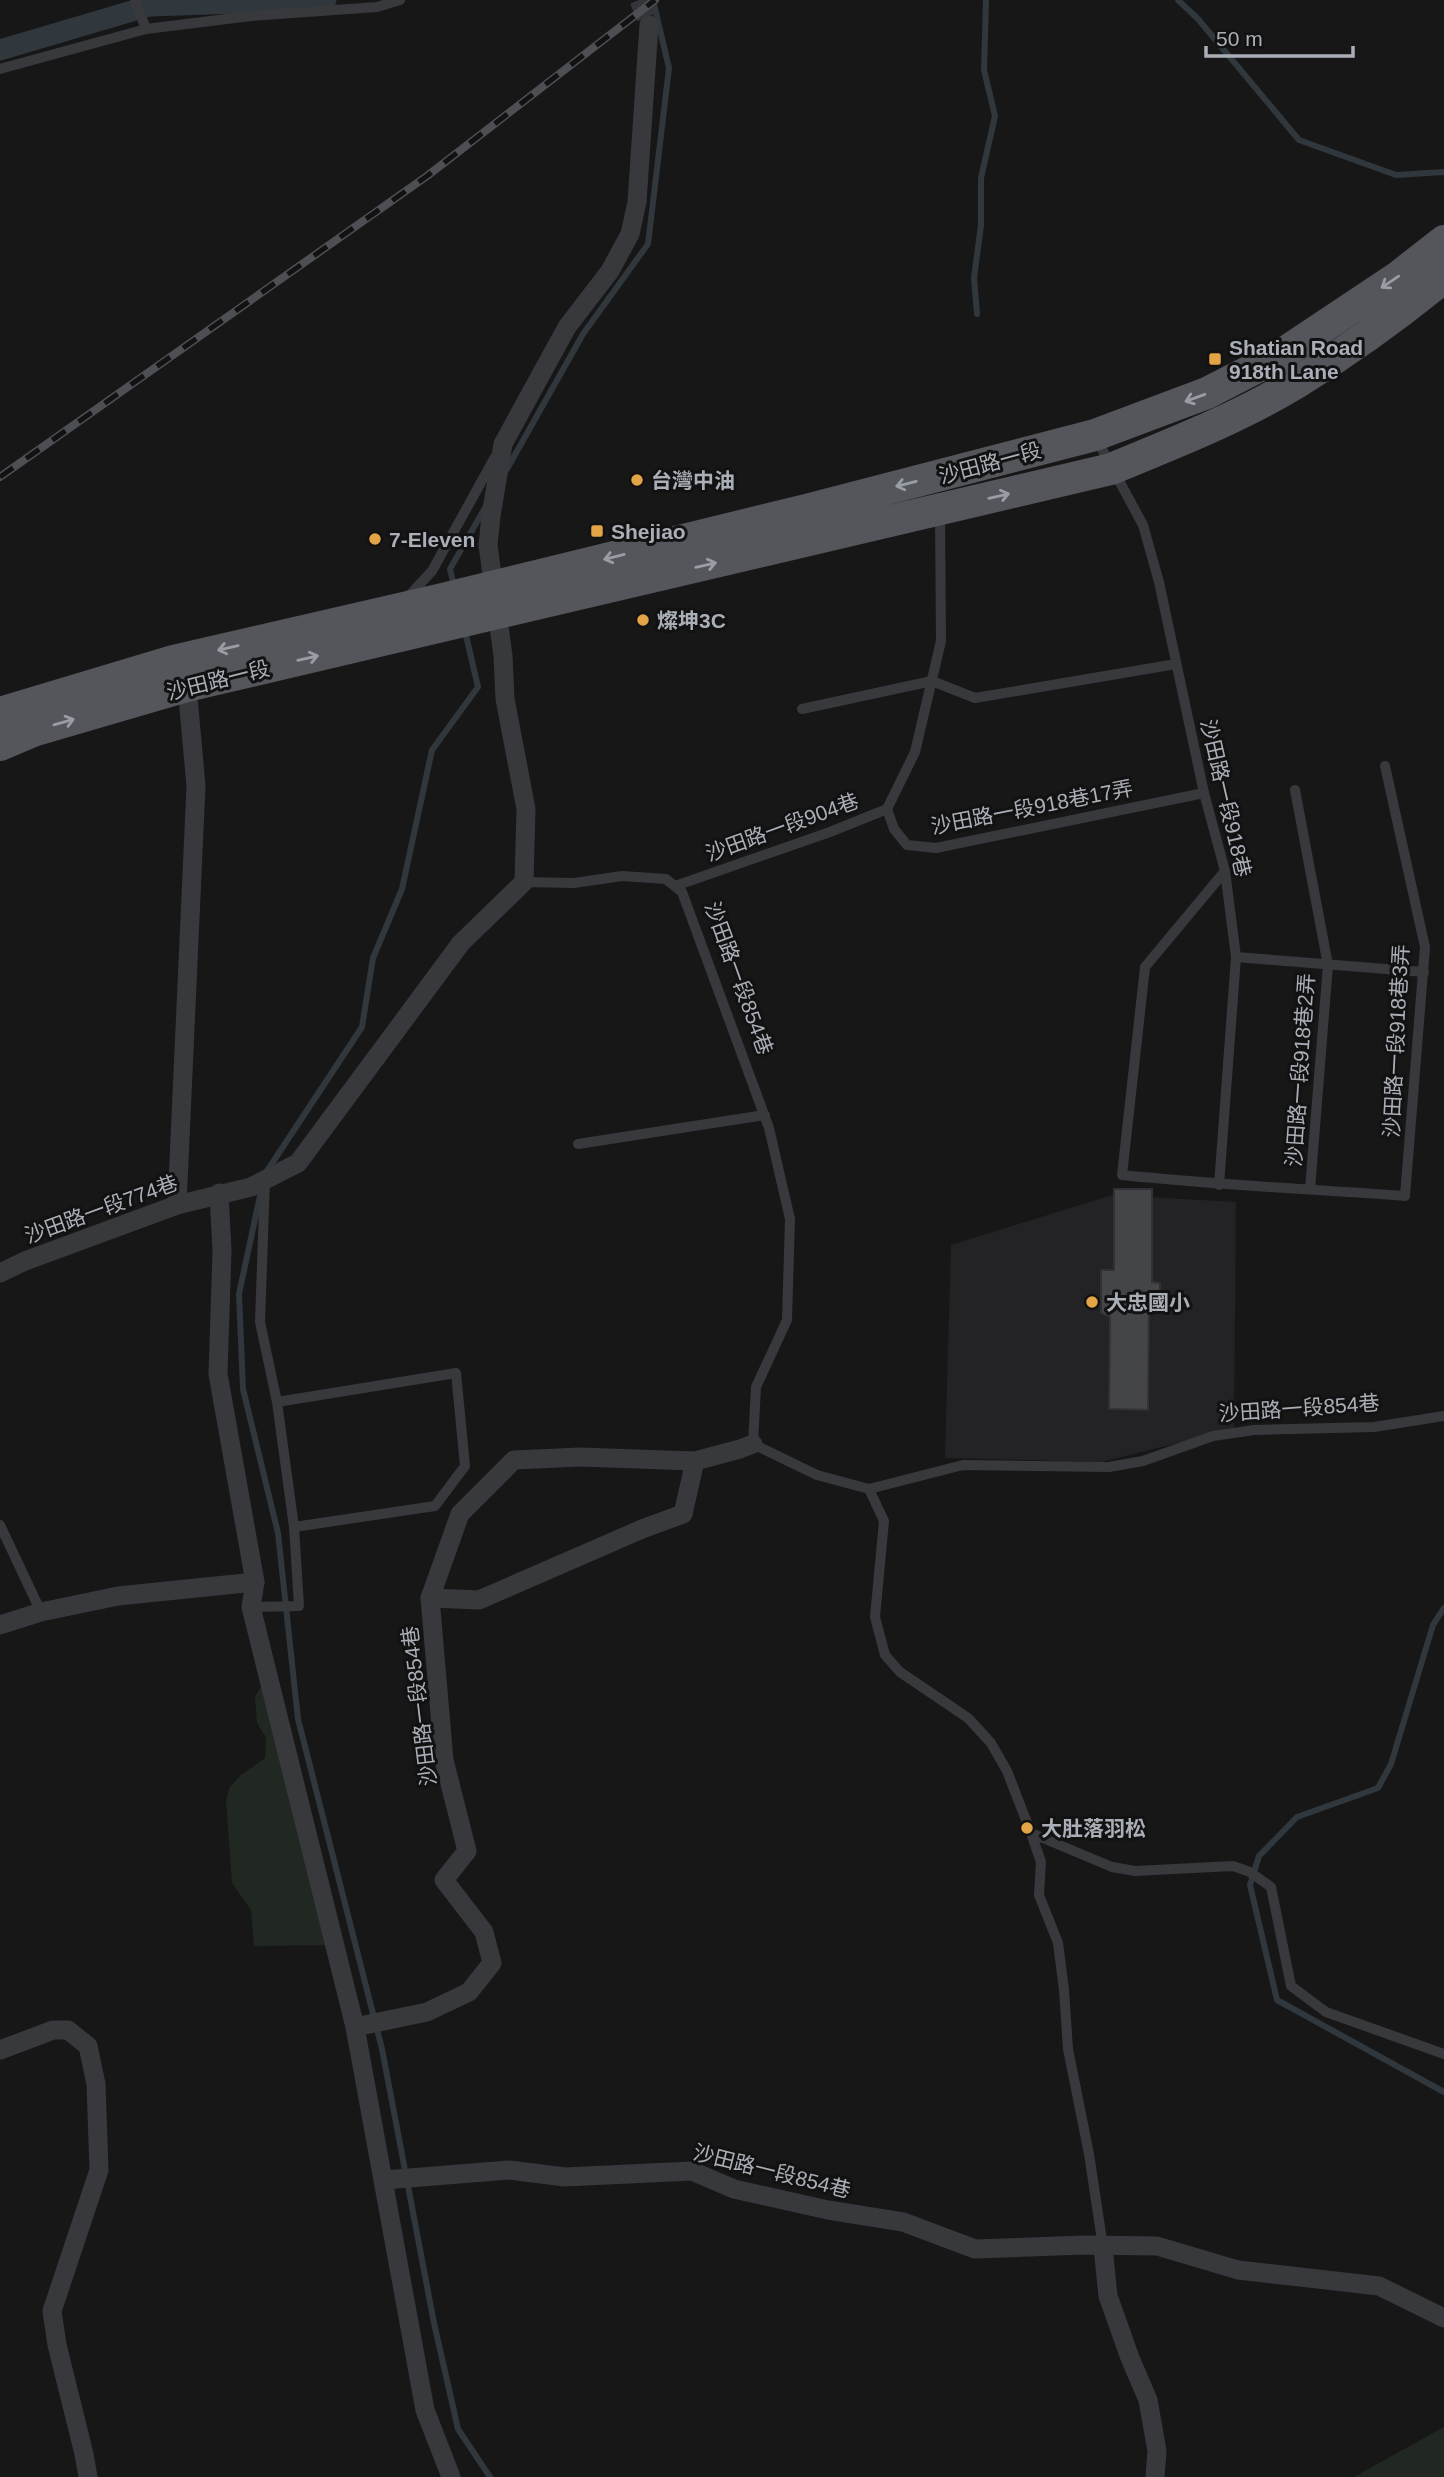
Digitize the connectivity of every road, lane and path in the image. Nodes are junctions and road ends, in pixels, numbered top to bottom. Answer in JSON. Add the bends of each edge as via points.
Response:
{"nodes":[{"id":1,"x":135,"y":0,"type":"edge"},
{"id":2,"x":400,"y":0,"type":"edge"},
{"id":3,"x":649,"y":25,"type":"tunnel mouth"},
{"id":4,"x":146,"y":29,"type":"junction"},
{"id":5,"x":0,"y":69,"type":"edge"},
{"id":6,"x":1444,"y":241,"type":"edge"},
{"id":7,"x":1444,"y":277,"type":"edge"},
{"id":8,"x":1095,"y":435,"type":"junction"},
{"id":9,"x":502,"y":444,"type":"junction"},
{"id":10,"x":1111,"y":469,"type":"junction"},
{"id":11,"x":940,"y":510,"type":"junction"},
{"id":12,"x":495,"y":600,"type":"junction"},
{"id":13,"x":397,"y":609,"type":"junction"},
{"id":14,"x":438,"y":614,"type":"junction"},
{"id":15,"x":1176,"y":664,"type":"junction"},
{"id":16,"x":932,"y":681,"type":"junction"},
{"id":17,"x":187,"y":686,"type":"junction"},
{"id":18,"x":802,"y":709,"type":"dead end"},
{"id":19,"x":0,"y":713,"type":"edge"},
{"id":20,"x":0,"y":745,"type":"edge"},
{"id":21,"x":1385,"y":766,"type":"dead end"},
{"id":22,"x":1294,"y":790,"type":"dead end"},
{"id":23,"x":1204,"y":793,"type":"junction"},
{"id":24,"x":887,"y":809,"type":"junction"},
{"id":25,"x":1225,"y":870,"type":"junction"},
{"id":26,"x":524,"y":882,"type":"junction"},
{"id":27,"x":675,"y":886,"type":"junction"},
{"id":28,"x":1236,"y":957,"type":"junction"},
{"id":29,"x":1328,"y":965,"type":"junction"},
{"id":30,"x":1423,"y":972,"type":"junction"},
{"id":31,"x":765,"y":1115,"type":"junction"},
{"id":32,"x":578,"y":1144,"type":"dead end"},
{"id":33,"x":265,"y":1180,"type":"junction"},
{"id":34,"x":1219,"y":1185,"type":"junction"},
{"id":35,"x":1310,"y":1189,"type":"junction"},
{"id":36,"x":219,"y":1193,"type":"junction"},
{"id":37,"x":177,"y":1205,"type":"junction"},
{"id":38,"x":0,"y":1273,"type":"edge"},
{"id":39,"x":277,"y":1402,"type":"junction"},
{"id":40,"x":1444,"y":1416,"type":"edge"},
{"id":41,"x":753,"y":1444,"type":"junction"},
{"id":42,"x":695,"y":1461,"type":"junction"},
{"id":43,"x":869,"y":1489,"type":"junction"},
{"id":44,"x":0,"y":1525,"type":"edge"},
{"id":45,"x":294,"y":1527,"type":"junction"},
{"id":46,"x":255,"y":1582,"type":"junction"},
{"id":47,"x":430,"y":1598,"type":"junction"},
{"id":48,"x":251,"y":1606,"type":"junction"},
{"id":49,"x":41,"y":1612,"type":"junction"},
{"id":50,"x":0,"y":1625,"type":"edge"},
{"id":51,"x":1031,"y":1833,"type":"junction"},
{"id":52,"x":355,"y":2027,"type":"junction"},
{"id":53,"x":0,"y":2050,"type":"edge"},
{"id":54,"x":1444,"y":2054,"type":"edge"},
{"id":55,"x":384,"y":2180,"type":"junction"},
{"id":56,"x":1103,"y":2247,"type":"junction"},
{"id":57,"x":1444,"y":2318,"type":"edge"},
{"id":58,"x":88,"y":2477,"type":"edge"},
{"id":59,"x":451,"y":2477,"type":"edge"},
{"id":60,"x":1155,"y":2477,"type":"edge"}],
"edges":[{"from":1,"to":4,"type":"lane"},
{"from":2,"to":4,"type":"lane","via":[[377,7]]},
{"from":3,"to":9,"type":"street","via":[[638,202],[630,234],[610,271],[567,327]]},
{"from":4,"to":5,"type":"lane"},
{"from":6,"to":8,"type":"main road","name":"沙田路一段","one_way":true,"via":[[1281,355],[1207,394]]},
{"from":7,"to":10,"type":"main road","name":"沙田路一段","via":[[1295,383],[1213,426]]},
{"from":8,"to":10,"type":"lane","name":"沙田路一段918巷"},
{"from":8,"to":12,"type":"main road","name":"沙田路一段","one_way":true,"via":[[806,510]]},
{"from":9,"to":12,"type":"street","via":[[488,545]]},
{"from":9,"to":13,"type":"lane","via":[[432,571]]},
{"from":11,"to":10,"type":"main road","name":"沙田路一段","one_way":true},
{"from":10,"to":15,"type":"lane","name":"沙田路一段918巷","via":[[1143,526]]},
{"from":12,"to":11,"type":"main road","name":"沙田路一段","one_way":true},
{"from":11,"to":16,"type":"lane","name":"沙田路一段904巷","via":[[941,641]]},
{"from":12,"to":14,"type":"main road"},
{"from":12,"to":26,"type":"street","via":[[505,699],[526,809]]},
{"from":13,"to":14,"type":"main road","name":"沙田路一段"},
{"from":13,"to":19,"type":"main road","name":"沙田路一段","one_way":true,"via":[[173,661]]},
{"from":17,"to":14,"type":"main road","name":"沙田路一段","one_way":true},
{"from":15,"to":16,"type":"lane","via":[[975,698]]},
{"from":15,"to":23,"type":"lane","name":"沙田路一段918巷"},
{"from":16,"to":18,"type":"lane"},
{"from":16,"to":24,"type":"lane","name":"沙田路一段904巷","via":[[915,752]]},
{"from":20,"to":17,"type":"main road","name":"沙田路一段","one_way":true},
{"from":17,"to":37,"type":"street","via":[[196,786]]},
{"from":21,"to":30,"type":"lane","name":"沙田路一段918巷3弄","via":[[1424,947]]},
{"from":22,"to":29,"type":"lane","name":"沙田路一段918巷2弄"},
{"from":23,"to":24,"type":"lane","name":"沙田路一段918巷17弄","via":[[936,848],[906,845]]},
{"from":23,"to":25,"type":"lane","name":"沙田路一段918巷"},
{"from":24,"to":27,"type":"lane","name":"沙田路一段904巷"},
{"from":25,"to":28,"type":"lane","name":"沙田路一段918巷"},
{"from":25,"to":34,"type":"lane","via":[[1145,967],[1122,1175]]},
{"from":26,"to":27,"type":"lane","via":[[574,883],[622,876],[666,879]]},
{"from":26,"to":33,"type":"street","via":[[461,943],[298,1163]]},
{"from":27,"to":31,"type":"lane","name":"沙田路一段854巷","via":[[682,892]]},
{"from":28,"to":29,"type":"lane"},
{"from":28,"to":34,"type":"lane","name":"沙田路一段918巷"},
{"from":29,"to":30,"type":"lane"},
{"from":29,"to":35,"type":"lane","name":"沙田路一段918巷2弄"},
{"from":30,"to":35,"type":"lane","name":"沙田路一段918巷3弄","via":[[1405,1196]]},
{"from":31,"to":32,"type":"lane"},
{"from":31,"to":41,"type":"lane","name":"沙田路一段854巷","via":[[790,1219],[787,1320],[756,1387]]},
{"from":33,"to":36,"type":"street"},
{"from":33,"to":39,"type":"lane","via":[[260,1322]]},
{"from":34,"to":35,"type":"lane"},
{"from":36,"to":37,"type":"street","name":"沙田路一段774巷"},
{"from":36,"to":46,"type":"street","via":[[218,1374]]},
{"from":37,"to":38,"type":"street","name":"沙田路一段774巷"},
{"from":39,"to":45,"type":"lane"},
{"from":39,"to":45,"type":"lane","via":[[456,1373],[465,1466],[435,1506]]},
{"from":40,"to":43,"type":"lane","name":"沙田路一段854巷","via":[[1374,1427],[1254,1430],[1213,1436],[1143,1461],[1109,1467],[963,1465]]},
{"from":41,"to":42,"type":"street","name":"沙田路一段854巷"},
{"from":41,"to":43,"type":"lane","name":"沙田路一段854巷","via":[[817,1475]]},
{"from":42,"to":47,"type":"street","name":"沙田路一段854巷","via":[[683,1514],[479,1600]]},
{"from":42,"to":47,"type":"street","name":"沙田路一段854巷","via":[[514,1460],[460,1514]]},
{"from":43,"to":51,"type":"lane","via":[[884,1521],[875,1617],[886,1655],[900,1672],[968,1718],[991,1743]]},
{"from":44,"to":49,"type":"lane"},
{"from":45,"to":48,"type":"lane","via":[[299,1606]]},
{"from":46,"to":48,"type":"street"},
{"from":46,"to":49,"type":"street","via":[[118,1596]]},
{"from":47,"to":52,"type":"street","name":"沙田路一段854巷","via":[[444,1760],[467,1851],[444,1880],[484,1932],[492,1962],[469,1992],[427,2012]]},
{"from":48,"to":52,"type":"street"},
{"from":49,"to":50,"type":"street"},
{"from":51,"to":54,"type":"lane","via":[[1112,1867],[1135,1871],[1233,1866],[1250,1872],[1271,1886],[1291,1986],[1326,2012]]},
{"from":51,"to":56,"type":"lane","via":[[1041,1862],[1039,1895],[1058,1942],[1068,2049]]},
{"from":52,"to":55,"type":"street"},
{"from":53,"to":58,"type":"street","via":[[53,2030],[68,2030],[88,2046],[96,2084],[99,2170],[52,2311]]},
{"from":55,"to":56,"type":"street","name":"沙田路一段854巷","via":[[509,2170],[565,2177],[692,2171],[734,2189],[903,2222],[975,2249]]},
{"from":55,"to":59,"type":"street","via":[[425,2410]]},
{"from":56,"to":57,"type":"street","name":"沙田路一段854巷","via":[[1157,2246],[1238,2270],[1379,2286]]},
{"from":56,"to":60,"type":"street","via":[[1108,2297],[1148,2400],[1157,2451]]}]}
